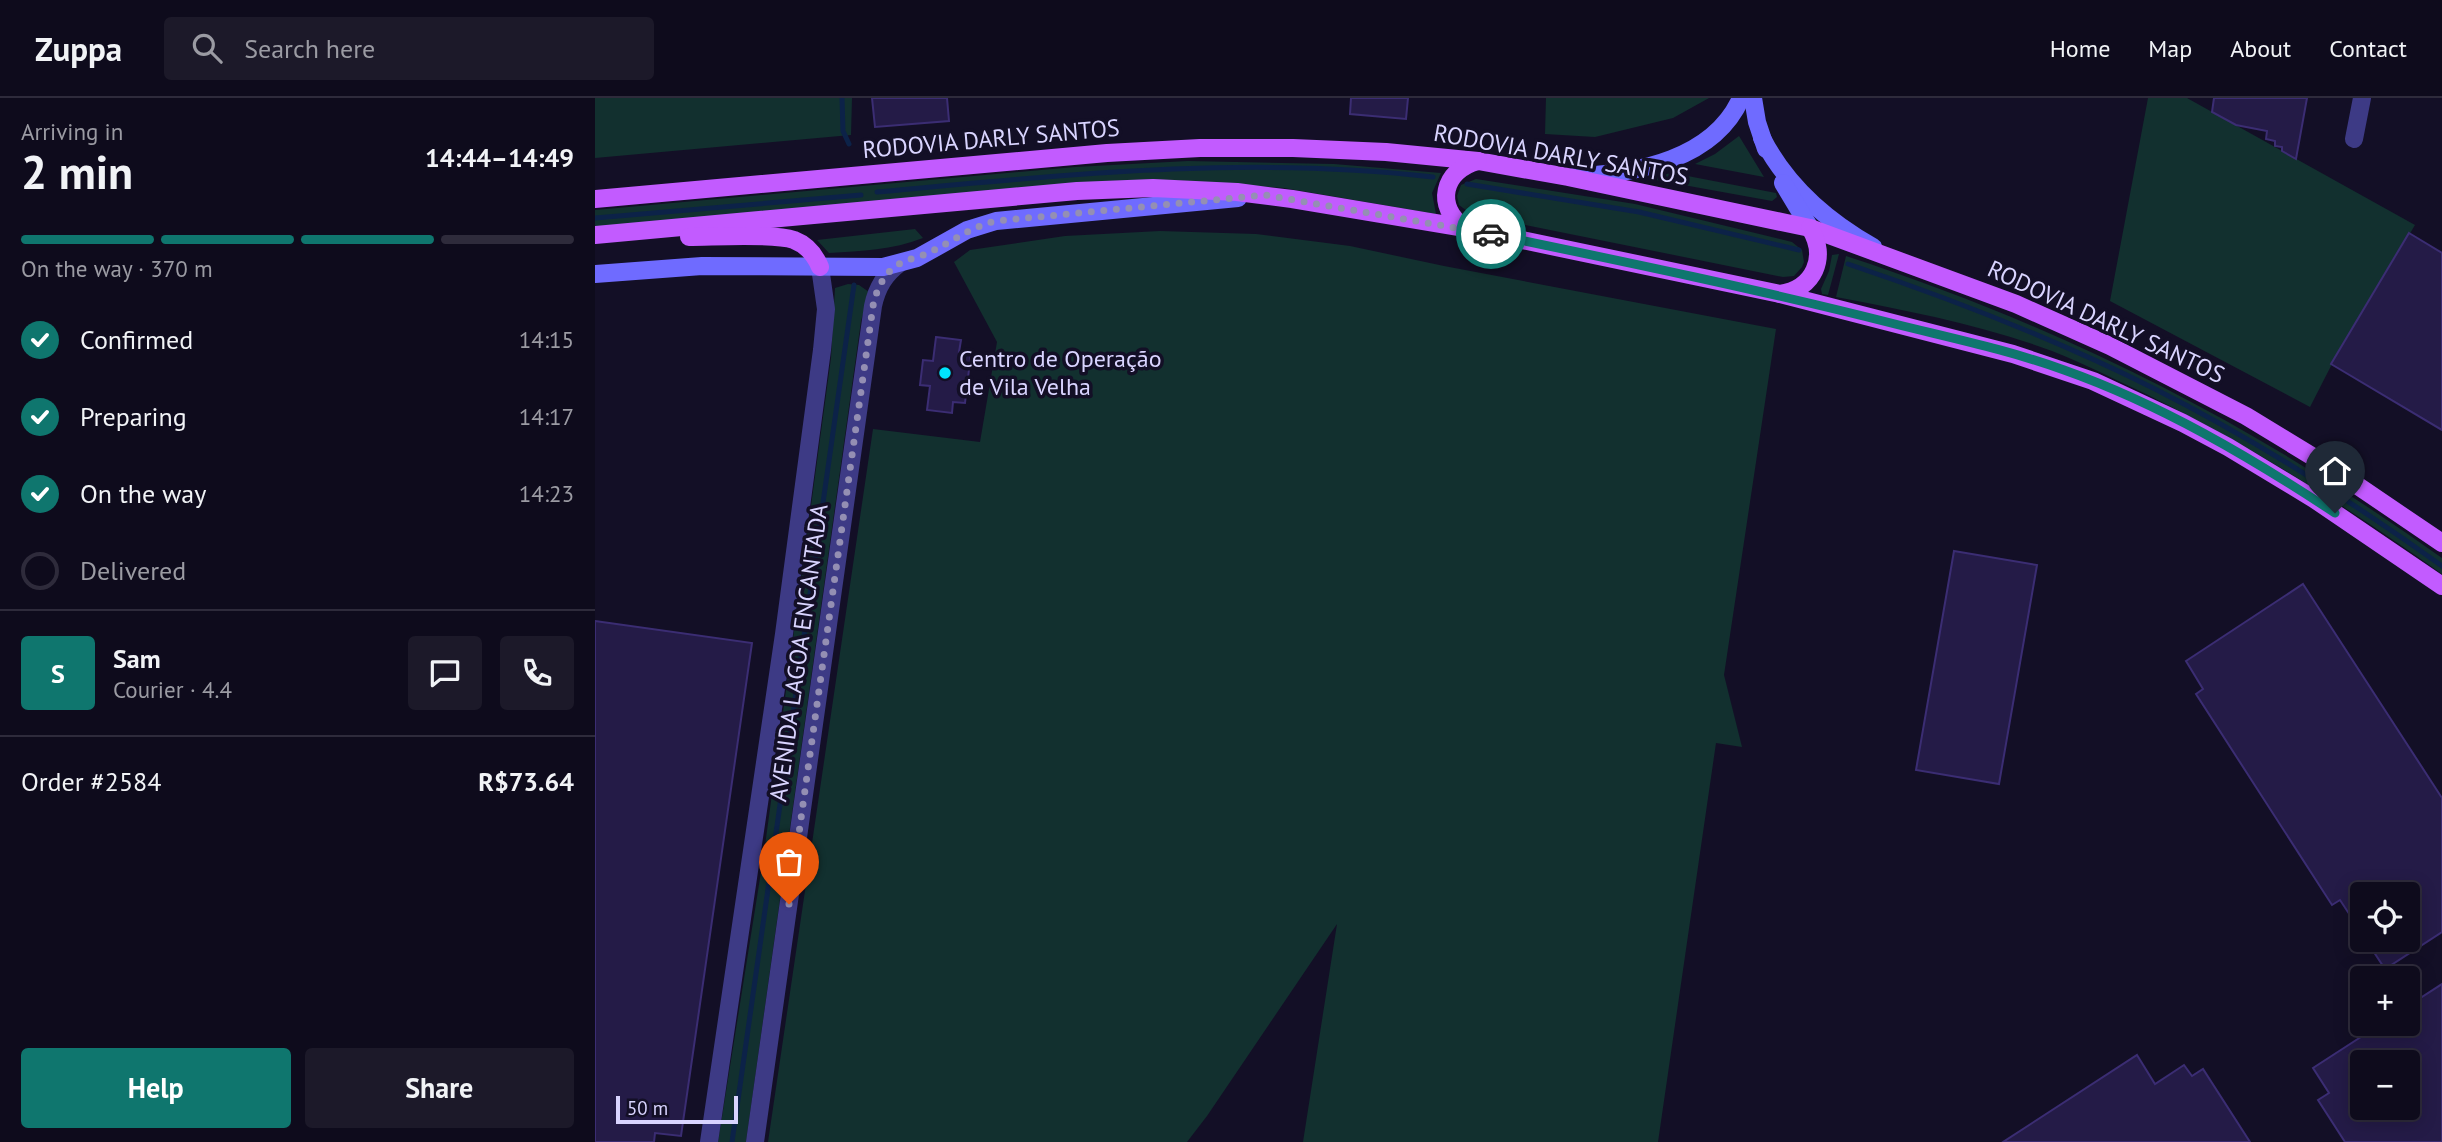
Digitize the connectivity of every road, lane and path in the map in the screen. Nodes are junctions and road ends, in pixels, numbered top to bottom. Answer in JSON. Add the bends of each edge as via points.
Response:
{"nodes":[{"id":1,"x":1741,"y":98,"type":"edge"},
{"id":2,"x":1753,"y":98,"type":"edge"},
{"id":3,"x":2362,"y":98,"type":"edge"},
{"id":4,"x":1762,"y":138,"type":"junction"},
{"id":5,"x":2354,"y":139,"type":"dead end"},
{"id":6,"x":1478,"y":161,"type":"junction"},
{"id":7,"x":1568,"y":177,"type":"junction"},
{"id":8,"x":1265,"y":195,"type":"junction"},
{"id":9,"x":595,"y":199,"type":"edge"},
{"id":10,"x":1465,"y":228,"type":"junction"},
{"id":11,"x":1810,"y":228,"type":"junction"},
{"id":12,"x":595,"y":236,"type":"edge"},
{"id":13,"x":1900,"y":260,"type":"junction"},
{"id":14,"x":900,"y":263,"type":"junction"},
{"id":15,"x":820,"y":267,"type":"junction"},
{"id":16,"x":595,"y":274,"type":"edge"},
{"id":17,"x":1780,"y":294,"type":"junction"},
{"id":18,"x":2442,"y":542,"type":"edge"},
{"id":19,"x":2442,"y":586,"type":"edge"},
{"id":20,"x":709,"y":1142,"type":"edge"},
{"id":21,"x":755,"y":1142,"type":"edge"}],
"edges":[{"from":1,"to":7,"type":"street","via":[[1727,123],[1693,149],[1635,169]]},
{"from":2,"to":4,"type":"street"},
{"from":3,"to":5,"type":"street"},
{"from":4,"to":11,"type":"street","via":[[1776,172]]},
{"from":4,"to":13,"type":"street","via":[[1792,183],[1823,213]]},
{"from":6,"to":7,"type":"main road","name":"RODOVIA DARLY SANTOS"},
{"from":6,"to":9,"type":"main road","name":"RODOVIA DARLY SANTOS","via":[[1324,149],[1168,149]]},
{"from":6,"to":10,"type":"main road","via":[[1461,167],[1447,190],[1447,208]]},
{"from":7,"to":11,"type":"main road","name":"RODOVIA DARLY SANTOS"},
{"from":8,"to":10,"type":"main road"},
{"from":8,"to":12,"type":"main road","via":[[1181,188],[1077,191]]},
{"from":8,"to":14,"type":"street","via":[[996,221]]},
{"from":10,"to":17,"type":"main road"},
{"from":11,"to":13,"type":"main road","name":"RODOVIA DARLY SANTOS"},
{"from":11,"to":17,"type":"main road","via":[[1819,253],[1815,271],[1797,290]]},
{"from":12,"to":15,"type":"main road","via":[[785,237],[807,248]]},
{"from":13,"to":18,"type":"main road","name":"RODOVIA DARLY SANTOS","via":[[2063,324],[2190,386],[2333,469]]},
{"from":14,"to":15,"type":"street"},
{"from":14,"to":21,"type":"street","name":"AVENIDA LAGOA ENCANTADA","via":[[885,277],[873,306]]},
{"from":15,"to":16,"type":"street","via":[[702,266]]},
{"from":15,"to":20,"type":"street","name":"AVENIDA LAGOA ENCANTADA","via":[[825,298],[822,350]]},
{"from":17,"to":19,"type":"main road","via":[[2013,354],[2093,381],[2239,454]]}]}
